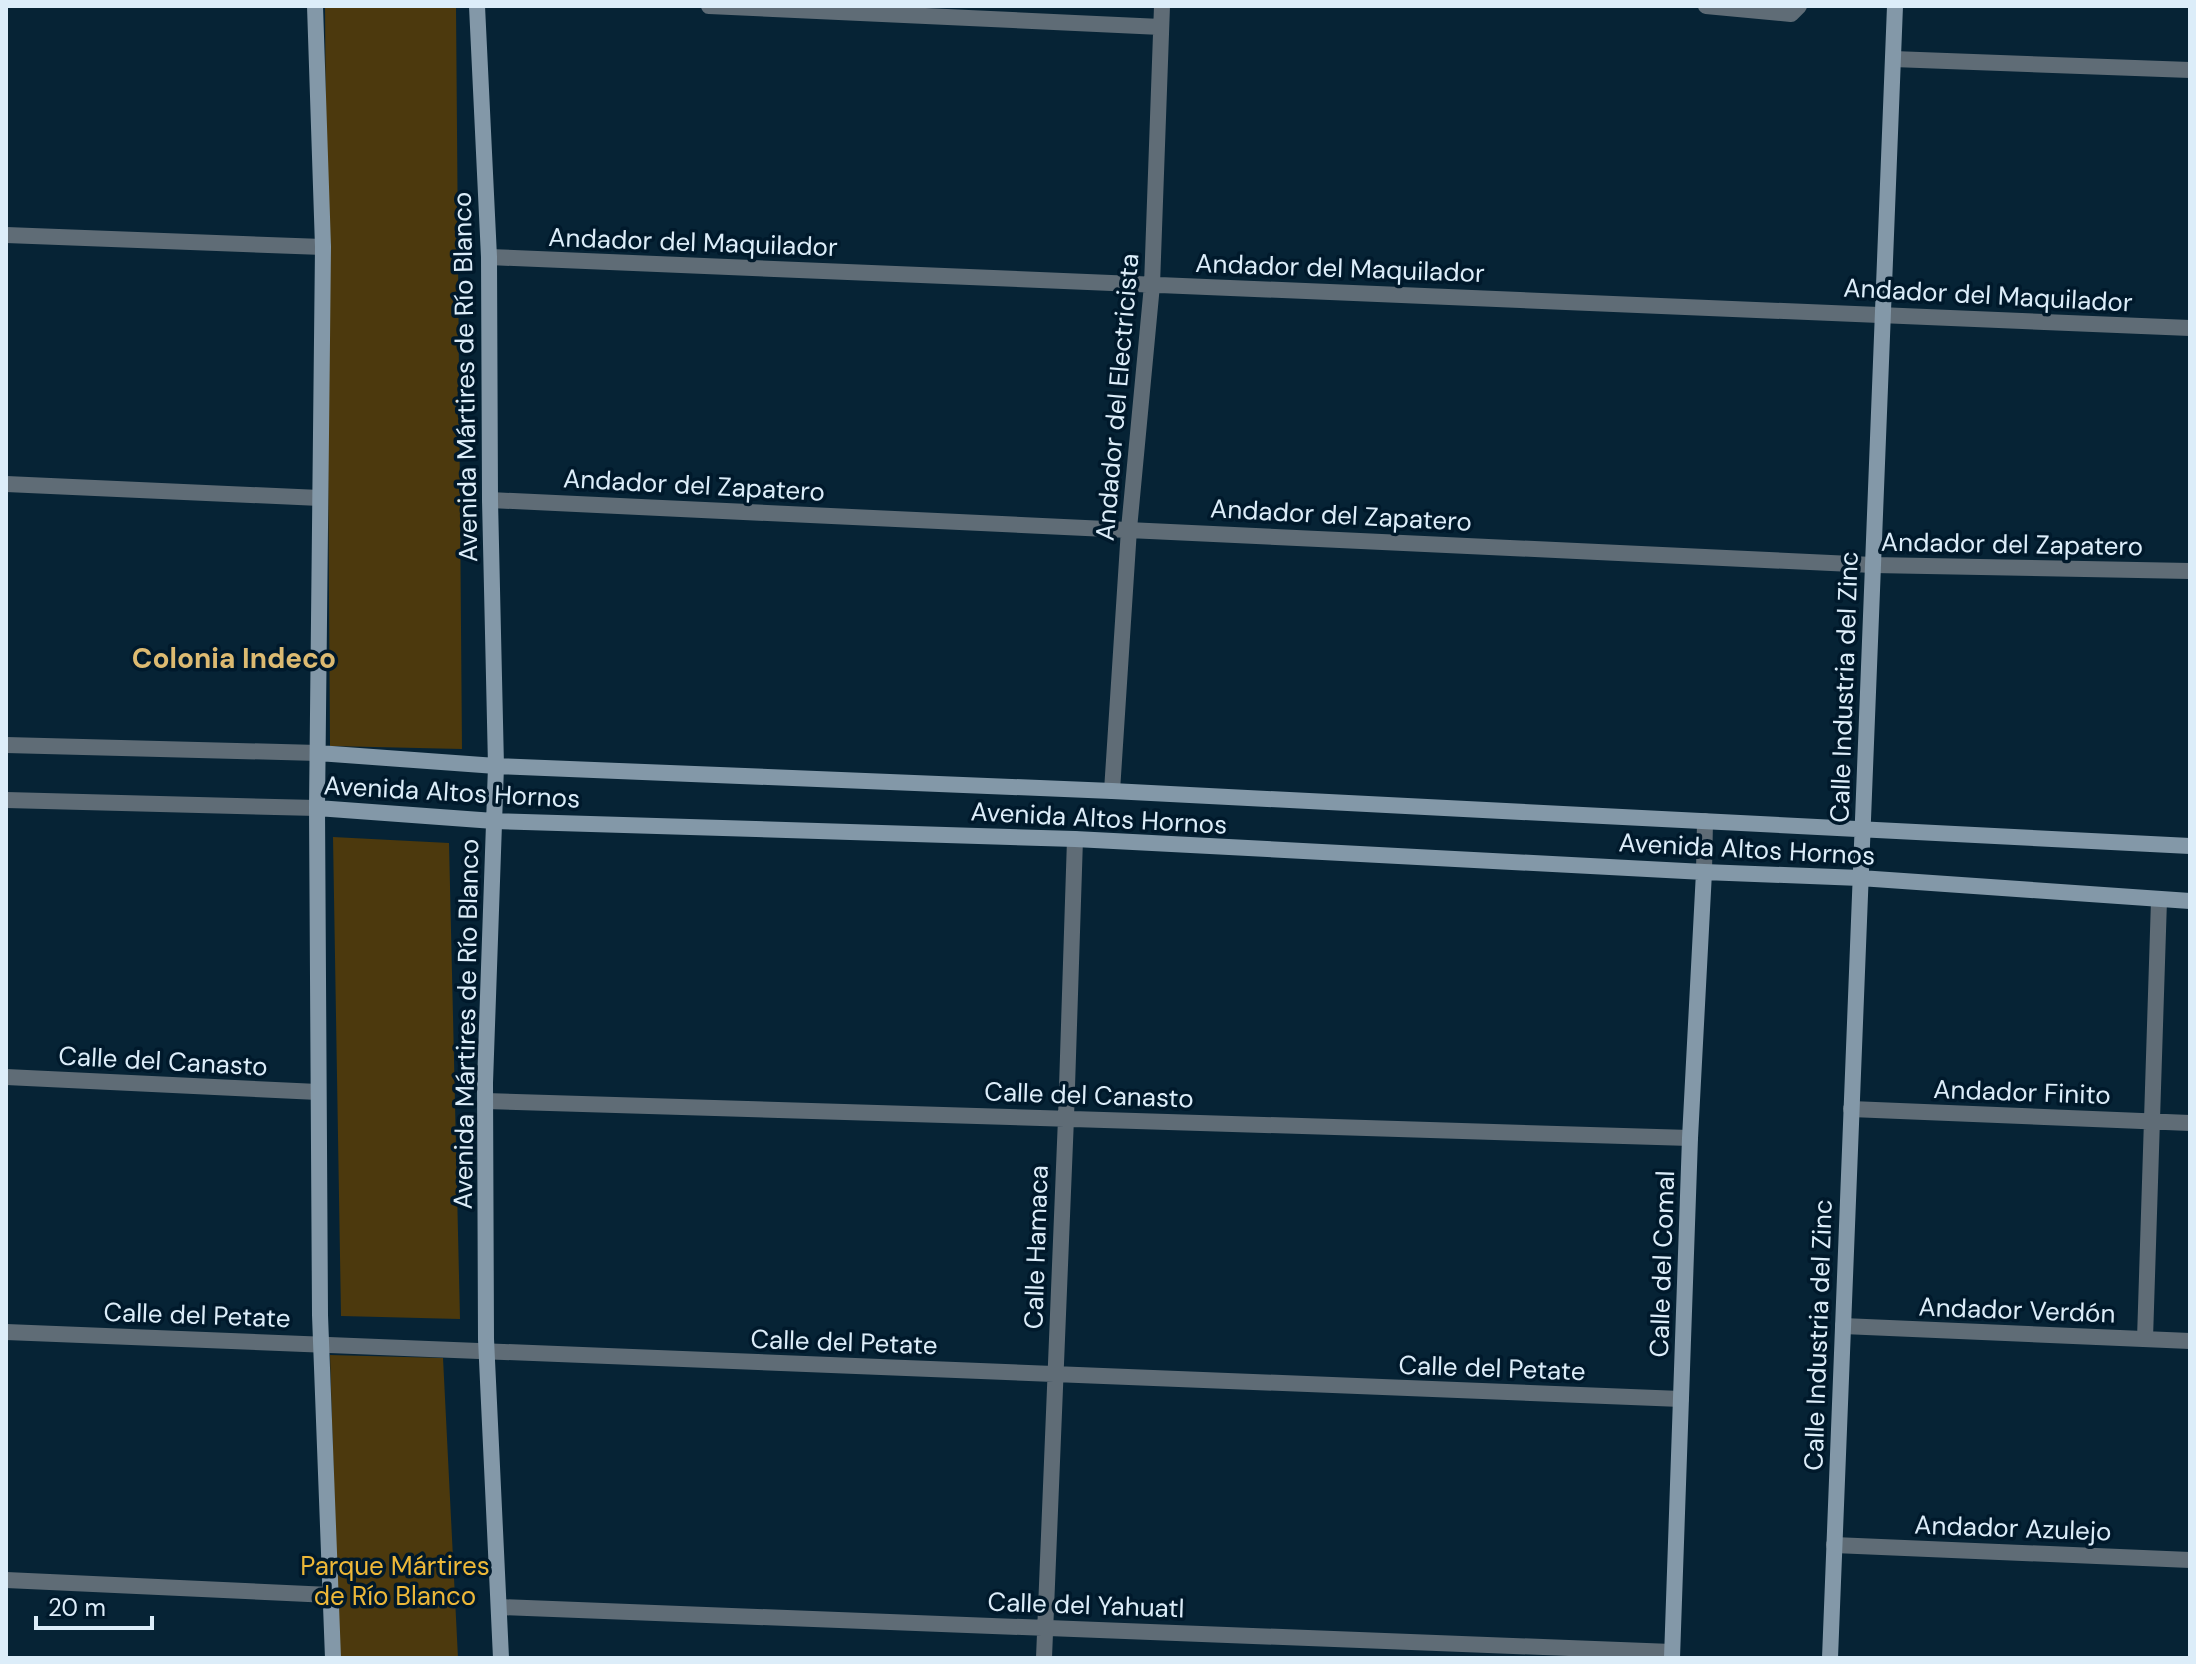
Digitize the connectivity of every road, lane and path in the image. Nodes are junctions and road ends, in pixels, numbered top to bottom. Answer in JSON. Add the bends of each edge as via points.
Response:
{"nodes":[{"id":1,"x":315,"y":6,"type":"edge"},
{"id":2,"x":477,"y":6,"type":"edge"},
{"id":3,"x":709,"y":6,"type":"edge"},
{"id":4,"x":1162,"y":6,"type":"edge"},
{"id":5,"x":1706,"y":6,"type":"edge"},
{"id":6,"x":1799,"y":6,"type":"edge"},
{"id":7,"x":1895,"y":6,"type":"edge"},
{"id":8,"x":1161,"y":27,"type":"junction"},
{"id":9,"x":1893,"y":59,"type":"junction"},
{"id":10,"x":2190,"y":70,"type":"edge"},
{"id":11,"x":6,"y":235,"type":"edge"},
{"id":12,"x":323,"y":247,"type":"junction"},
{"id":13,"x":489,"y":257,"type":"junction"},
{"id":14,"x":1152,"y":285,"type":"junction"},
{"id":15,"x":1883,"y":314,"type":"junction"},
{"id":16,"x":2190,"y":328,"type":"edge"},
{"id":17,"x":6,"y":484,"type":"edge"},
{"id":18,"x":320,"y":498,"type":"junction"},
{"id":19,"x":490,"y":500,"type":"junction"},
{"id":20,"x":1129,"y":529,"type":"junction"},
{"id":21,"x":1873,"y":565,"type":"junction"},
{"id":22,"x":2190,"y":571,"type":"edge"},
{"id":23,"x":6,"y":745,"type":"edge"},
{"id":24,"x":318,"y":753,"type":"junction"},
{"id":25,"x":496,"y":766,"type":"junction"},
{"id":26,"x":1112,"y":791,"type":"junction"},
{"id":27,"x":6,"y":800,"type":"edge"},
{"id":28,"x":317,"y":808,"type":"junction"},
{"id":29,"x":494,"y":821,"type":"junction"},
{"id":30,"x":1705,"y":821,"type":"junction"},
{"id":31,"x":1863,"y":831,"type":"junction"},
{"id":32,"x":1075,"y":839,"type":"junction"},
{"id":33,"x":2190,"y":846,"type":"edge"},
{"id":34,"x":1704,"y":872,"type":"junction"},
{"id":35,"x":1860,"y":878,"type":"junction"},
{"id":36,"x":2159,"y":900,"type":"junction"},
{"id":37,"x":2190,"y":901,"type":"edge"},
{"id":38,"x":6,"y":1077,"type":"edge"},
{"id":39,"x":318,"y":1092,"type":"junction"},
{"id":40,"x":486,"y":1101,"type":"junction"},
{"id":41,"x":1851,"y":1109,"type":"junction"},
{"id":42,"x":1066,"y":1118,"type":"junction"},
{"id":43,"x":2153,"y":1122,"type":"junction"},
{"id":44,"x":2190,"y":1123,"type":"edge"},
{"id":45,"x":1690,"y":1138,"type":"junction"},
{"id":46,"x":1843,"y":1326,"type":"junction"},
{"id":47,"x":6,"y":1332,"type":"edge"},
{"id":48,"x":2145,"y":1339,"type":"junction"},
{"id":49,"x":2190,"y":1341,"type":"edge"},
{"id":50,"x":321,"y":1344,"type":"junction"},
{"id":51,"x":488,"y":1351,"type":"junction"},
{"id":52,"x":1055,"y":1374,"type":"junction"},
{"id":53,"x":1681,"y":1399,"type":"junction"},
{"id":54,"x":1834,"y":1545,"type":"junction"},
{"id":55,"x":2190,"y":1560,"type":"edge"},
{"id":56,"x":6,"y":1580,"type":"edge"},
{"id":57,"x":330,"y":1595,"type":"junction"},
{"id":58,"x":499,"y":1607,"type":"junction"},
{"id":59,"x":1045,"y":1627,"type":"junction"},
{"id":60,"x":1672,"y":1655,"type":"edge"},
{"id":61,"x":333,"y":1658,"type":"edge"},
{"id":62,"x":501,"y":1658,"type":"edge"},
{"id":63,"x":1044,"y":1658,"type":"edge"},
{"id":64,"x":1830,"y":1658,"type":"edge"}],
"edges":[{"from":1,"to":12,"type":"street"},
{"from":2,"to":13,"type":"street","name":"Avenida Mártires de Río Blanco"},
{"from":3,"to":8,"type":"street"},
{"from":4,"to":8,"type":"street","name":"Andador del Electricista"},
{"from":5,"to":6,"type":"street","via":[[1791,14]]},
{"from":7,"to":9,"type":"street","name":"Calle Industria del Zinc"},
{"from":8,"to":14,"type":"street","name":"Andador del Electricista"},
{"from":9,"to":10,"type":"street"},
{"from":9,"to":15,"type":"street","name":"Calle Industria del Zinc"},
{"from":11,"to":12,"type":"street"},
{"from":12,"to":18,"type":"street"},
{"from":13,"to":14,"type":"street","name":"Andador del Maquilador"},
{"from":13,"to":19,"type":"street","name":"Avenida Mártires de Río Blanco"},
{"from":14,"to":15,"type":"street","name":"Andador del Maquilador"},
{"from":14,"to":20,"type":"street","name":"Andador del Electricista"},
{"from":15,"to":16,"type":"street","name":"Andador del Maquilador"},
{"from":15,"to":21,"type":"street","name":"Calle Industria del Zinc"},
{"from":17,"to":18,"type":"street"},
{"from":18,"to":24,"type":"street"},
{"from":19,"to":20,"type":"street","name":"Andador del Zapatero"},
{"from":19,"to":25,"type":"street","name":"Avenida Mártires de Río Blanco"},
{"from":20,"to":21,"type":"street","name":"Andador del Zapatero"},
{"from":20,"to":26,"type":"street","name":"Andador del Electricista"},
{"from":21,"to":22,"type":"street","name":"Andador del Zapatero"},
{"from":21,"to":31,"type":"street","name":"Calle Industria del Zinc"},
{"from":23,"to":24,"type":"street","name":"Avenida Altos Hornos"},
{"from":24,"to":25,"type":"street","name":"Avenida Altos Hornos"},
{"from":24,"to":28,"type":"street"},
{"from":25,"to":26,"type":"street","name":"Avenida Altos Hornos"},
{"from":25,"to":29,"type":"street","name":"Avenida Mártires de Río Blanco"},
{"from":26,"to":30,"type":"street","name":"Avenida Altos Hornos"},
{"from":27,"to":28,"type":"street","name":"Avenida Altos Hornos"},
{"from":28,"to":29,"type":"street","name":"Avenida Altos Hornos"},
{"from":28,"to":39,"type":"street"},
{"from":29,"to":32,"type":"street","name":"Avenida Altos Hornos"},
{"from":29,"to":40,"type":"street","name":"Avenida Mártires de Río Blanco"},
{"from":30,"to":31,"type":"street","name":"Avenida Altos Hornos"},
{"from":30,"to":34,"type":"street"},
{"from":31,"to":33,"type":"street","name":"Avenida Altos Hornos"},
{"from":31,"to":35,"type":"street","name":"Calle Industria del Zinc"},
{"from":32,"to":34,"type":"street","name":"Avenida Altos Hornos"},
{"from":32,"to":42,"type":"street","name":"Calle Hamaca"},
{"from":34,"to":35,"type":"street","name":"Avenida Altos Hornos"},
{"from":34,"to":45,"type":"street","name":"Calle del Comal"},
{"from":35,"to":36,"type":"street","name":"Avenida Altos Hornos"},
{"from":35,"to":41,"type":"street","name":"Calle Industria del Zinc"},
{"from":36,"to":37,"type":"street","name":"Avenida Altos Hornos"},
{"from":36,"to":43,"type":"street"},
{"from":38,"to":39,"type":"street","name":"Calle del Canasto"},
{"from":39,"to":50,"type":"street"},
{"from":40,"to":42,"type":"street","name":"Calle del Canasto"},
{"from":40,"to":51,"type":"street","name":"Avenida Mártires de Río Blanco"},
{"from":41,"to":43,"type":"street","name":"Andador Finito"},
{"from":41,"to":46,"type":"street","name":"Calle Industria del Zinc"},
{"from":42,"to":45,"type":"street","name":"Calle del Canasto"},
{"from":42,"to":52,"type":"street","name":"Calle Hamaca"},
{"from":43,"to":44,"type":"street","name":"Andador Finito"},
{"from":43,"to":48,"type":"street"},
{"from":45,"to":53,"type":"street","name":"Calle del Comal"},
{"from":46,"to":48,"type":"street","name":"Andador Verdón"},
{"from":46,"to":54,"type":"street","name":"Calle Industria del Zinc"},
{"from":47,"to":50,"type":"street","name":"Calle del Petate"},
{"from":48,"to":49,"type":"street","name":"Andador Verdón"},
{"from":50,"to":51,"type":"street","name":"Calle del Petate"},
{"from":50,"to":57,"type":"street"},
{"from":51,"to":52,"type":"street","name":"Calle del Petate"},
{"from":51,"to":58,"type":"street","name":"Avenida Mártires de Río Blanco"},
{"from":52,"to":53,"type":"street","name":"Calle del Petate"},
{"from":52,"to":59,"type":"street","name":"Calle Hamaca"},
{"from":53,"to":60,"type":"street","name":"Calle del Comal"},
{"from":54,"to":55,"type":"street","name":"Andador Azulejo"},
{"from":54,"to":64,"type":"street","name":"Calle Industria del Zinc"},
{"from":56,"to":57,"type":"street"},
{"from":57,"to":61,"type":"street"},
{"from":58,"to":59,"type":"street","name":"Calle del Yahuatl"},
{"from":58,"to":62,"type":"street","name":"Avenida Mártires de Río Blanco"},
{"from":59,"to":60,"type":"street","name":"Calle del Yahuatl"},
{"from":59,"to":63,"type":"street","name":"Calle Hamaca"}]}
